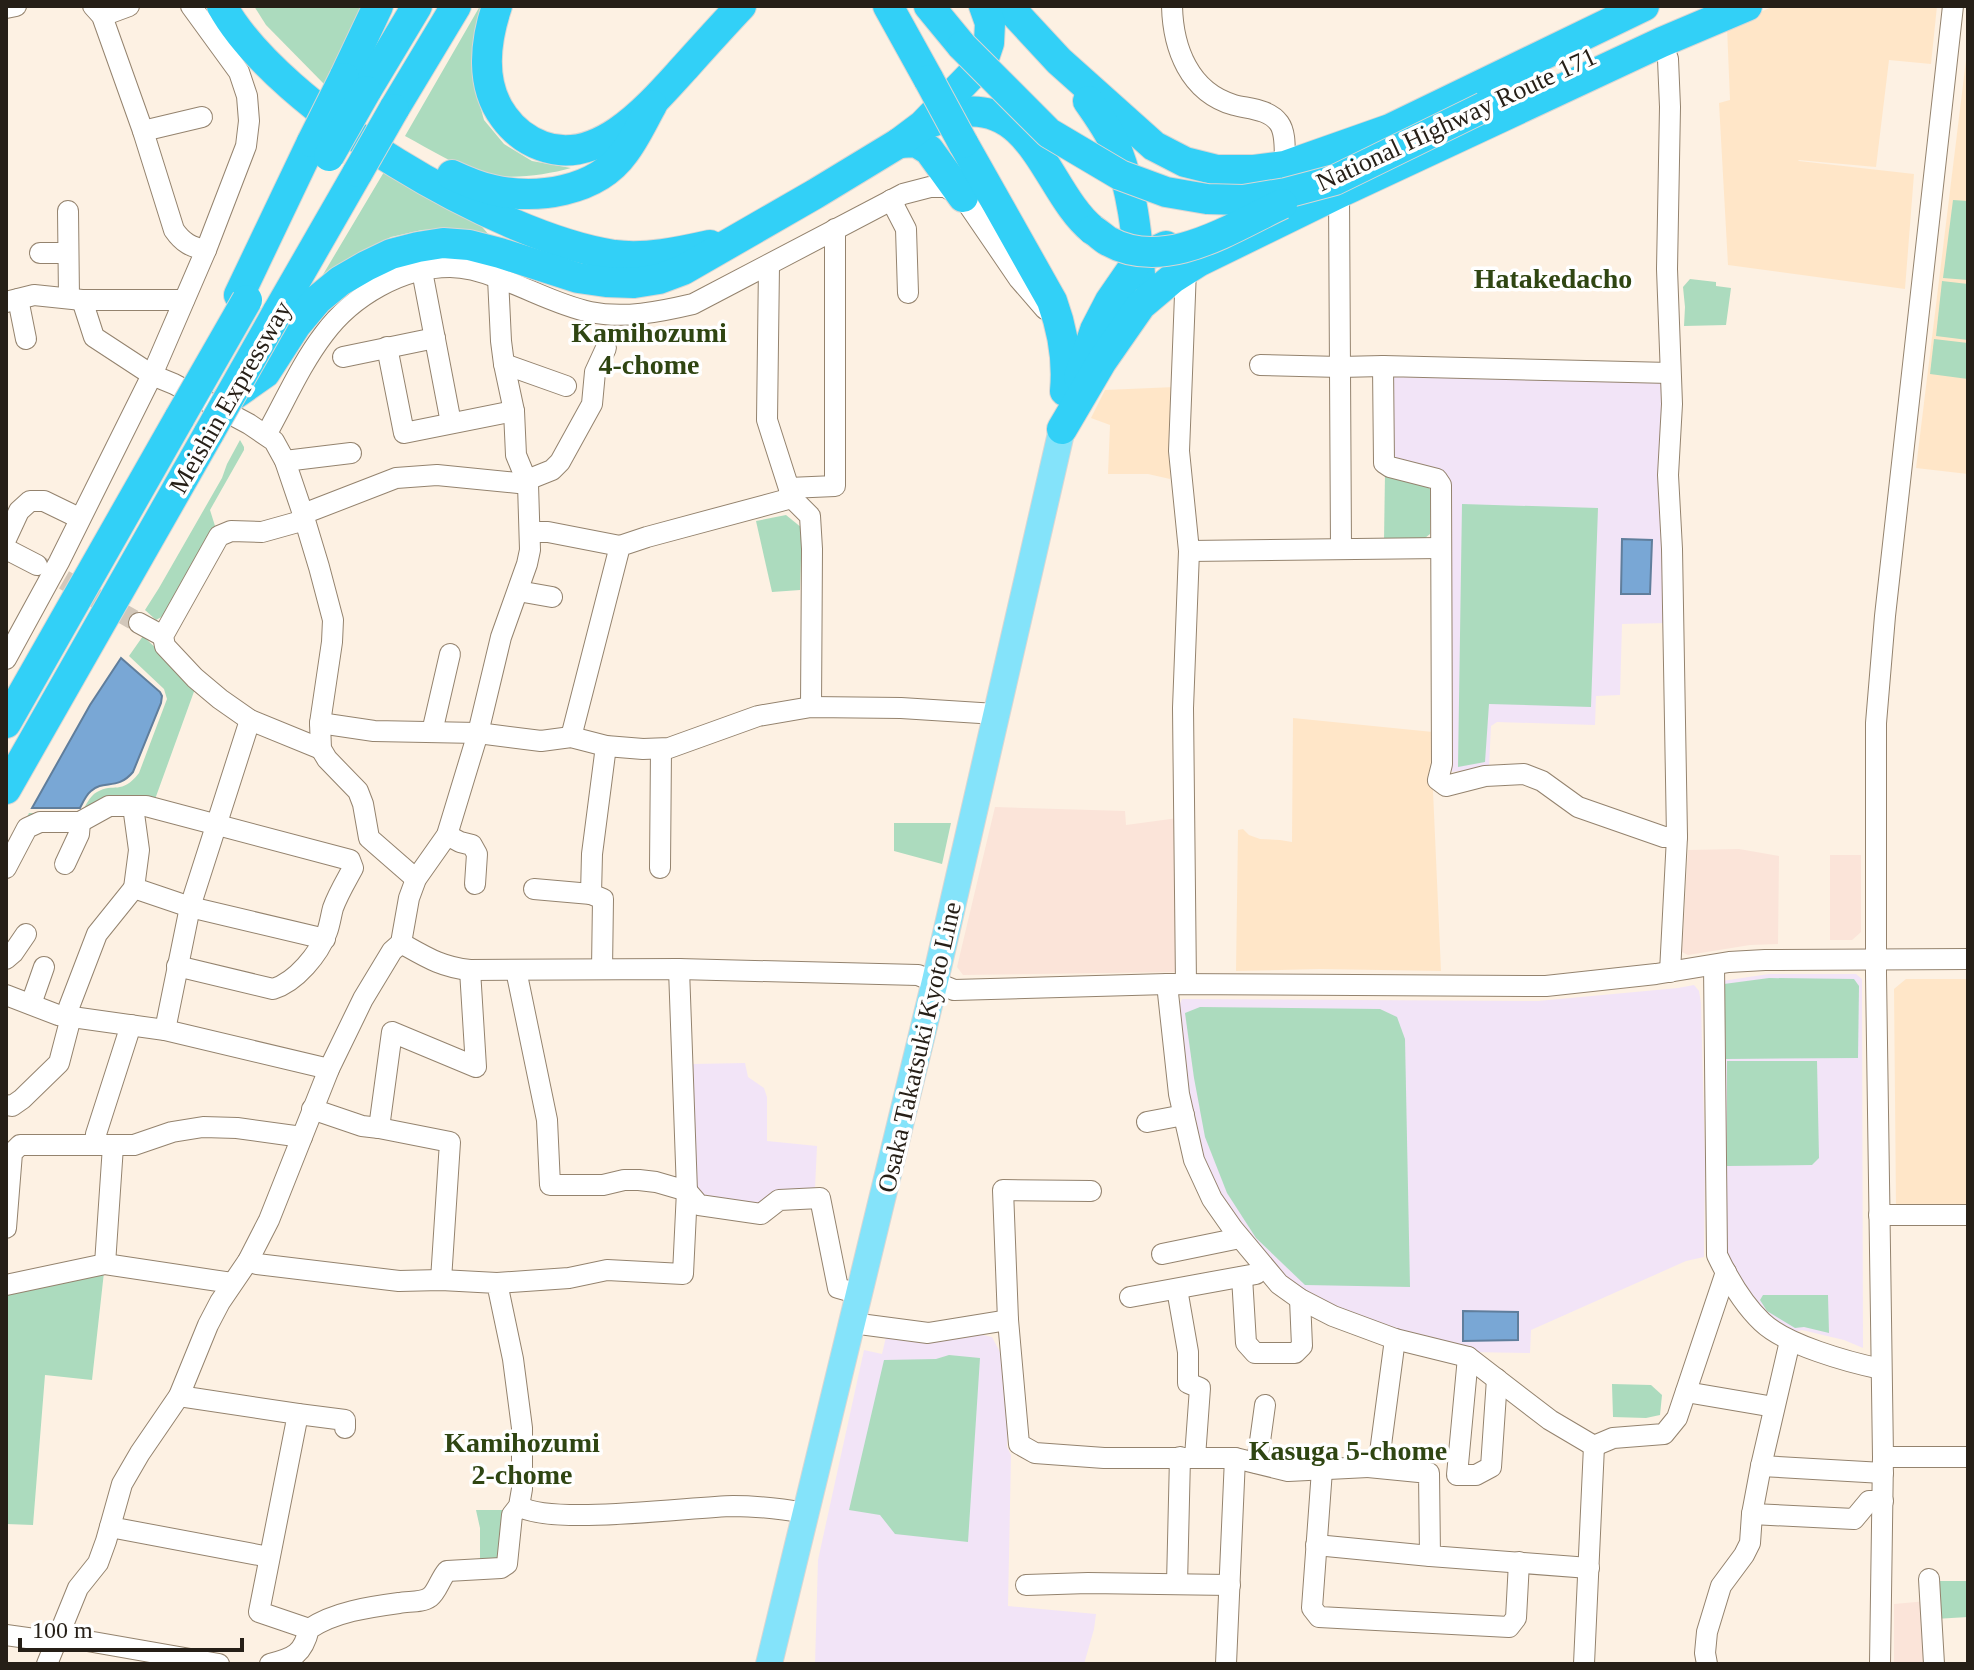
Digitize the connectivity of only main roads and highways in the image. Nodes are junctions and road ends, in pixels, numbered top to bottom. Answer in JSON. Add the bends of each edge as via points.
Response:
{"nodes":[{"id":1,"x":222,"y":6,"type":"edge"},
{"id":2,"x":240,"y":6,"type":"edge"},
{"id":3,"x":378,"y":6,"type":"edge"},
{"id":4,"x":417,"y":6,"type":"edge"},
{"id":5,"x":456,"y":6,"type":"edge"},
{"id":6,"x":497,"y":6,"type":"edge"},
{"id":7,"x":741,"y":6,"type":"edge"},
{"id":8,"x":888,"y":6,"type":"edge"},
{"id":9,"x":929,"y":6,"type":"edge"},
{"id":10,"x":984,"y":6,"type":"edge"},
{"id":11,"x":1008,"y":6,"type":"edge"},
{"id":12,"x":1644,"y":6,"type":"edge"},
{"id":13,"x":1709,"y":6,"type":"edge"},
{"id":14,"x":1747,"y":6,"type":"edge"},
{"id":15,"x":1594,"y":18,"type":"edge"},
{"id":16,"x":1059,"y":61,"type":"junction"},
{"id":17,"x":355,"y":84,"type":"junction"},
{"id":18,"x":652,"y":105,"type":"junction"},
{"id":19,"x":1390,"y":129,"type":"junction"},
{"id":20,"x":911,"y":134,"type":"junction"},
{"id":21,"x":1337,"y":187,"type":"junction"},
{"id":22,"x":963,"y":197,"type":"road end"},
{"id":23,"x":740,"y":239,"type":"junction"},
{"id":24,"x":1139,"y":259,"type":"junction"},
{"id":25,"x":1141,"y":305,"type":"junction"},
{"id":26,"x":286,"y":319,"type":"junction"},
{"id":27,"x":1062,"y":429,"type":"junction"},
{"id":28,"x":6,"y":723,"type":"edge"},
{"id":29,"x":6,"y":789,"type":"edge"},
{"id":30,"x":769,"y":1664,"type":"edge"}],
"edges":[{"from":1,"to":23,"type":"highway","via":[[254,50],[306,99],[380,153],[515,224],[554,240],[618,255],[662,254]]},
{"from":2,"to":18,"type":"highway","via":[[262,36],[321,92],[410,154],[493,190],[543,193],[588,182],[623,155]]},
{"from":3,"to":17,"type":"highway"},
{"from":4,"to":17,"type":"highway","name":"Meishin Expressway"},
{"from":5,"to":26,"type":"highway","name":"Meishin Expressway","bridge":true,"via":[[358,172]]},
{"from":6,"to":18,"type":"highway","via":[[486,63],[490,88],[498,110],[530,141],[566,151],[584,148],[603,141]]},
{"from":7,"to":18,"type":"highway"},
{"from":8,"to":27,"type":"highway","bridge":true,"via":[[1052,301],[1066,353]]},
{"from":9,"to":21,"type":"highway","name":"National Highway Route 171","bridge":true,"via":[[1049,133],[1120,175],[1166,192],[1207,199],[1243,200]]},
{"from":10,"to":20,"type":"highway","via":[[990,23],[982,64]]},
{"from":11,"to":16,"type":"highway","name":"National Highway Route 171"},
{"from":12,"to":15,"type":"highway","name":"National Highway Route 171"},
{"from":13,"to":21,"type":"highway","name":"National Highway Route 171","bridge":true,"via":[[1484,107]]},
{"from":14,"to":21,"type":"highway"},
{"from":15,"to":19,"type":"highway","name":"National Highway Route 171"},
{"from":16,"to":19,"type":"highway","name":"National Highway Route 171","via":[[1154,146],[1217,170],[1285,166]]},
{"from":16,"to":24,"type":"highway","via":[[1117,149]]},
{"from":17,"to":28,"type":"highway","name":"Meishin Expressway","bridge":true,"via":[[183,412]]},
{"from":19,"to":24,"type":"highway","via":[[1311,175]]},
{"from":20,"to":21,"type":"highway","bridge":true,"via":[[964,112],[990,113],[1015,126],[1087,224],[1108,241],[1132,249],[1182,248]]},
{"from":20,"to":22,"type":"highway"},
{"from":20,"to":23,"type":"highway"},
{"from":21,"to":25,"type":"highway","via":[[1186,269]]},
{"from":23,"to":26,"type":"highway","via":[[683,270],[634,283],[578,278],[469,245],[418,247],[366,266]]},
{"from":24,"to":25,"type":"highway"},
{"from":24,"to":27,"type":"highway","via":[[1095,330]]},
{"from":25,"to":27,"type":"highway"},
{"from":26,"to":29,"type":"highway","name":"Meishin Expressway","bridge":true,"via":[[228,399]]},
{"from":27,"to":30,"type":"main road","name":"Osaka Takatsuki Kyoto Line"}]}
